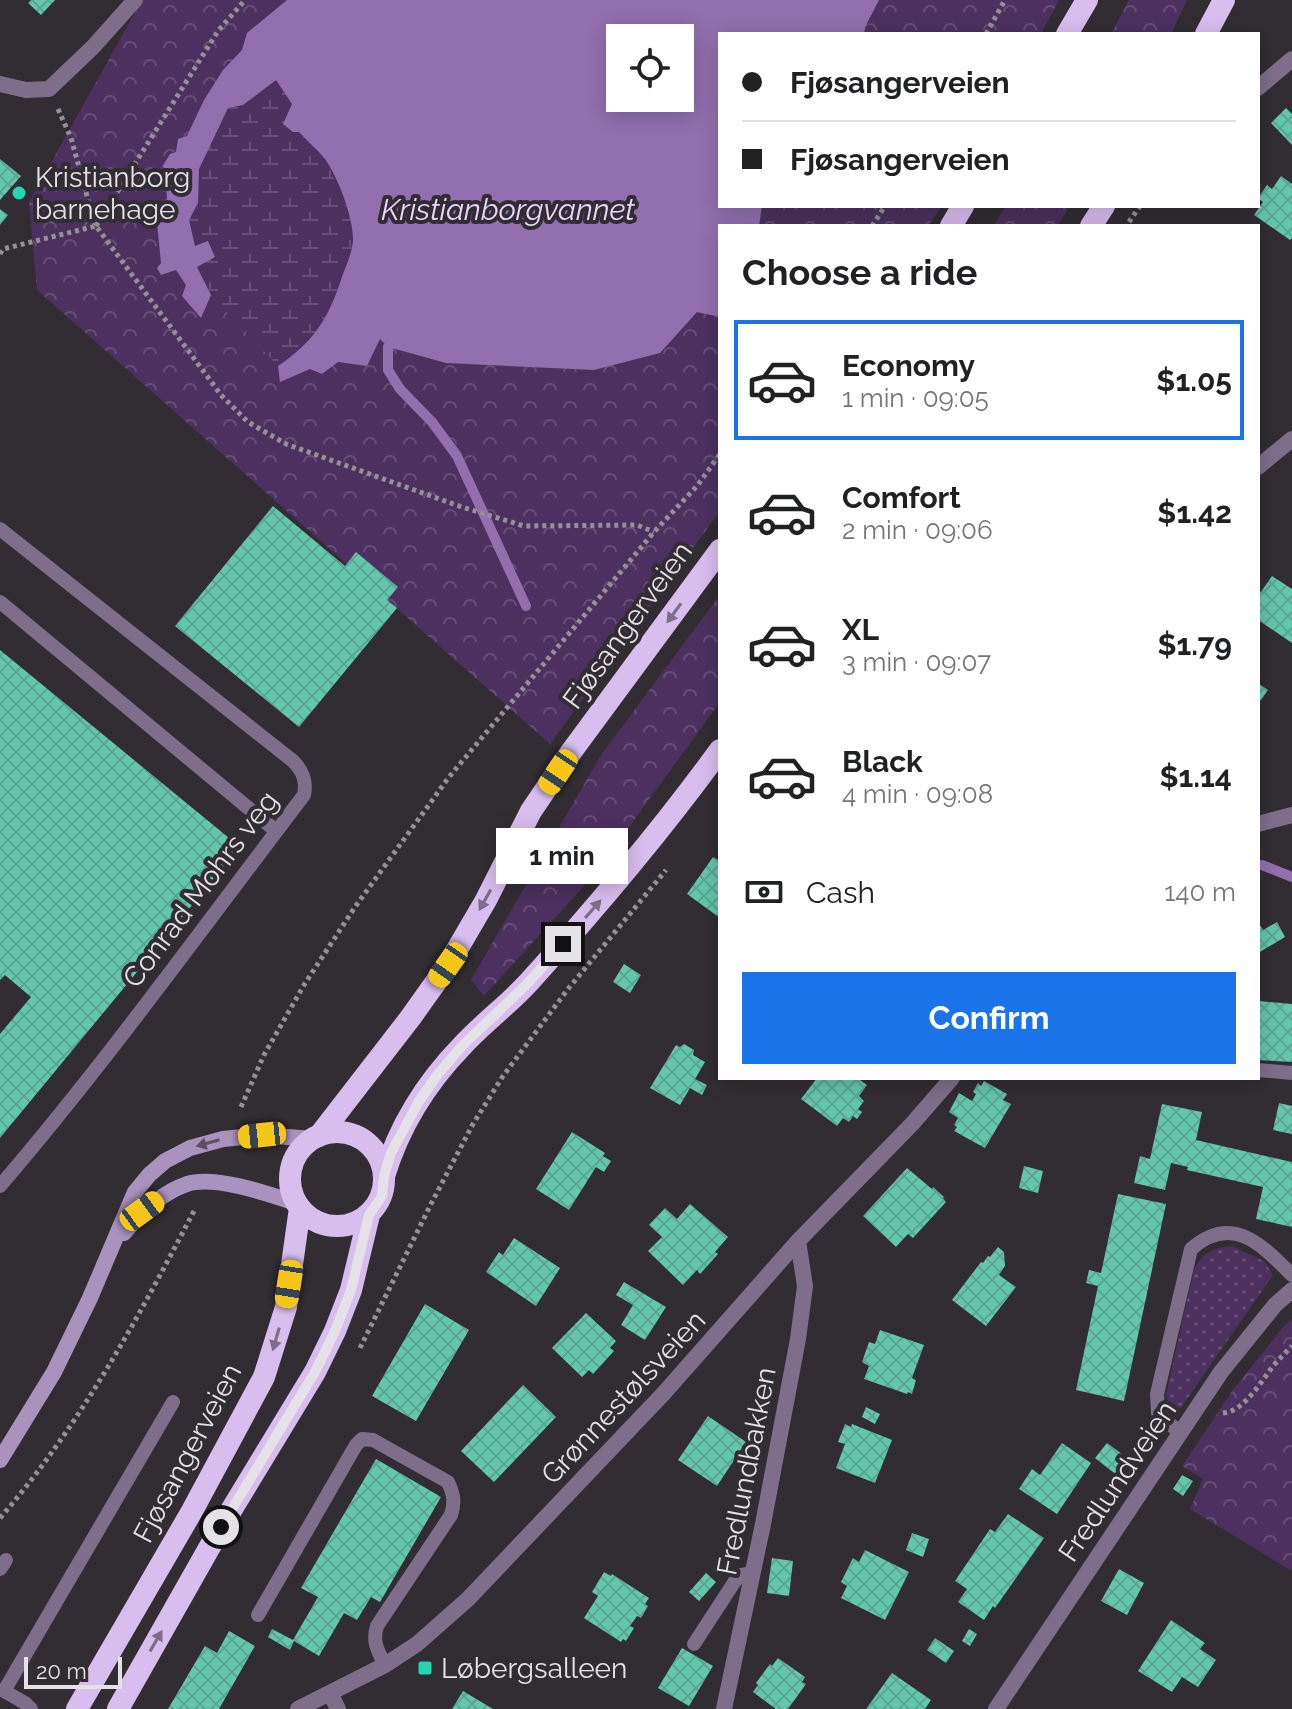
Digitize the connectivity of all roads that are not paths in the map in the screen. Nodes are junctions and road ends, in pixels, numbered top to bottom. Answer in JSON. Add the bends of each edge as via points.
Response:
{"nodes":[{"id":1,"x":135,"y":0,"type":"edge"},
{"id":2,"x":1087,"y":0,"type":"edge"},
{"id":3,"x":1224,"y":0,"type":"edge"},
{"id":4,"x":1068,"y":32,"type":"edge"},
{"id":5,"x":1207,"y":32,"type":"edge"},
{"id":6,"x":1292,"y":59,"type":"edge"},
{"id":7,"x":0,"y":84,"type":"edge"},
{"id":8,"x":1260,"y":86,"type":"edge"},
{"id":9,"x":1292,"y":439,"type":"edge"},
{"id":10,"x":1260,"y":465,"type":"edge"},
{"id":11,"x":0,"y":529,"type":"edge"},
{"id":12,"x":718,"y":553,"type":"edge"},
{"id":13,"x":0,"y":602,"type":"edge"},
{"id":14,"x":718,"y":753,"type":"edge"},
{"id":15,"x":1292,"y":815,"type":"edge"},
{"id":16,"x":1260,"y":823,"type":"edge"},
{"id":17,"x":276,"y":831,"type":"junction"},
{"id":18,"x":1260,"y":1070,"type":"edge"},
{"id":19,"x":1292,"y":1073,"type":"edge"},
{"id":20,"x":950,"y":1080,"type":"edge"},
{"id":21,"x":316,"y":1138,"type":"junction"},
{"id":22,"x":384,"y":1176,"type":"junction"},
{"id":23,"x":0,"y":1186,"type":"edge"},
{"id":24,"x":298,"y":1205,"type":"junction"},
{"id":25,"x":369,"y":1215,"type":"junction"},
{"id":26,"x":798,"y":1241,"type":"junction"},
{"id":27,"x":112,"y":1246,"type":"junction"},
{"id":28,"x":1292,"y":1275,"type":"edge"},
{"id":29,"x":1292,"y":1290,"type":"edge"},
{"id":30,"x":173,"y":1402,"type":"dead end"},
{"id":31,"x":1180,"y":1433,"type":"junction"},
{"id":32,"x":0,"y":1460,"type":"edge"},
{"id":33,"x":753,"y":1573,"type":"junction"},
{"id":34,"x":258,"y":1615,"type":"dead end"},
{"id":35,"x":694,"y":1644,"type":"dead end"},
{"id":36,"x":385,"y":1665,"type":"junction"},
{"id":37,"x":330,"y":1693,"type":"junction"},
{"id":38,"x":31,"y":1709,"type":"edge"},
{"id":39,"x":77,"y":1709,"type":"edge"},
{"id":40,"x":118,"y":1709,"type":"edge"},
{"id":41,"x":298,"y":1709,"type":"edge"},
{"id":42,"x":338,"y":1709,"type":"edge"},
{"id":43,"x":724,"y":1709,"type":"edge"},
{"id":44,"x":996,"y":1709,"type":"edge"}],
"edges":[{"from":1,"to":7,"type":"street","via":[[49,89]]},
{"from":2,"to":4,"type":"highway"},
{"from":3,"to":5,"type":"highway"},
{"from":6,"to":8,"type":"street"},
{"from":9,"to":10,"type":"street"},
{"from":11,"to":17,"type":"lane","name":"Conrad Mohrs veg","via":[[301,768],[304,795]]},
{"from":12,"to":21,"type":"highway","name":"Fjøsangerveien","one_way":true,"via":[[531,811],[448,965]]},
{"from":13,"to":17,"type":"lane"},
{"from":22,"to":14,"type":"highway","one_way":true,"via":[[403,1129],[438,1074],[599,902]]},
{"from":15,"to":16,"type":"street"},
{"from":17,"to":23,"type":"lane","name":"Conrad Mohrs veg"},
{"from":18,"to":19,"type":"lane"},
{"from":20,"to":26,"type":"street","name":"Grønnestølsveien"},
{"from":21,"to":22,"type":"highway","via":[[344,1133],[367,1143],[382,1163]]},
{"from":21,"to":24,"type":"highway","via":[[298,1153],[291,1172]]},
{"from":21,"to":27,"type":"main road","one_way":true,"via":[[223,1139],[165,1161],[135,1192]]},
{"from":22,"to":25,"type":"highway","via":[[382,1196]]},
{"from":24,"to":25,"type":"highway","via":[[309,1217],[333,1226]]},
{"from":24,"to":27,"type":"main road","via":[[254,1190],[190,1183],[142,1211]]},
{"from":24,"to":39,"type":"highway","name":"Fjøsangerveien","one_way":true,"via":[[286,1307],[264,1377]]},
{"from":40,"to":25,"type":"highway","one_way":true,"via":[[315,1372],[351,1290]]},
{"from":26,"to":33,"type":"street","name":"Fredlundbakken","via":[[805,1286]]},
{"from":26,"to":36,"type":"street","name":"Grønnestølsveien","via":[[664,1393],[468,1599]]},
{"from":27,"to":32,"type":"main road","via":[[54,1372]]},
{"from":28,"to":31,"type":"lane","via":[[1241,1234],[1219,1233],[1191,1249],[1157,1394],[1158,1413]]},
{"from":29,"to":31,"type":"street","name":"Fredlundveien","via":[[1221,1372]]},
{"from":30,"to":38,"type":"lane","via":[[4,1691]]},
{"from":31,"to":44,"type":"street","name":"Fredlundveien"},
{"from":33,"to":35,"type":"lane","via":[[735,1581]]},
{"from":33,"to":43,"type":"street","name":"Fredlundbakken"},
{"from":34,"to":36,"type":"lane","via":[[356,1445],[362,1439],[384,1444],[448,1482],[455,1505],[377,1626],[375,1647]]},
{"from":36,"to":37,"type":"street","name":"Grønnestølsveien"},
{"from":37,"to":41,"type":"street","name":"Grønnestølsveien"},
{"from":37,"to":42,"type":"street"}]}
